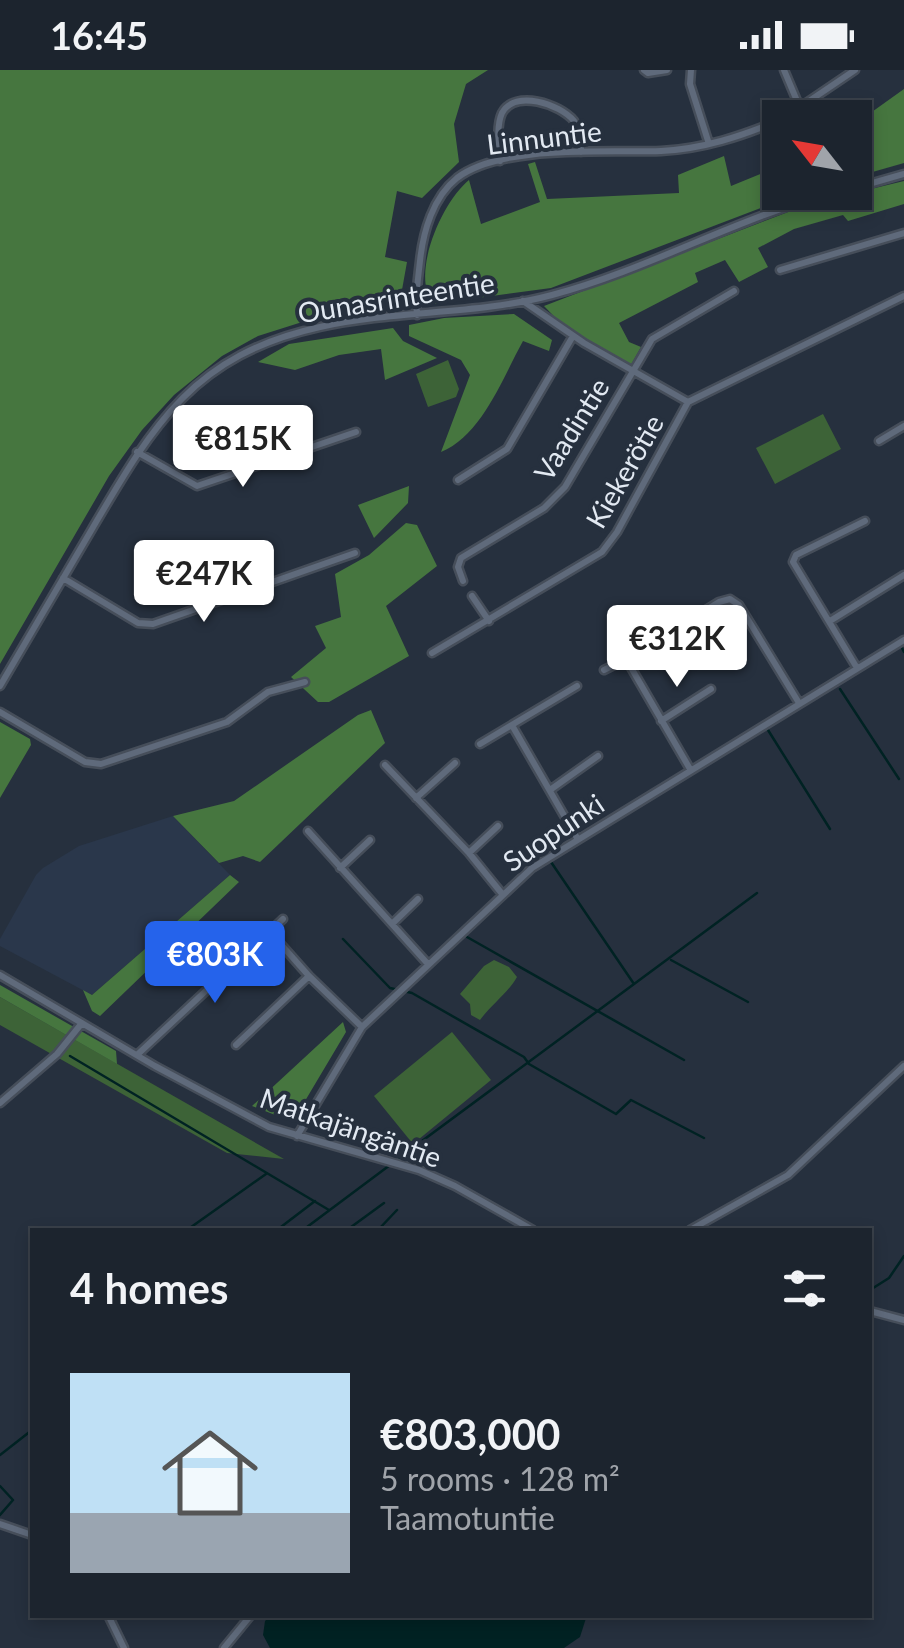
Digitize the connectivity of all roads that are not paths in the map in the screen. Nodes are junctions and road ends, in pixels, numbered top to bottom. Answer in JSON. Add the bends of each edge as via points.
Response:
{"nodes":[{"id":1,"x":644,"y":70,"type":"edge"},
{"id":2,"x":667,"y":70,"type":"edge"},
{"id":3,"x":690,"y":70,"type":"edge"},
{"id":4,"x":784,"y":70,"type":"edge"},
{"id":5,"x":856,"y":70,"type":"edge"},
{"id":6,"x":796,"y":100,"type":"edge"},
{"id":7,"x":812,"y":100,"type":"edge"},
{"id":8,"x":762,"y":128,"type":"edge"},
{"id":9,"x":709,"y":144,"type":"junction"},
{"id":10,"x":581,"y":152,"type":"junction"},
{"id":11,"x":500,"y":161,"type":"junction"},
{"id":12,"x":904,"y":174,"type":"edge"},
{"id":13,"x":872,"y":183,"type":"edge"},
{"id":14,"x":775,"y":210,"type":"edge"},
{"id":15,"x":904,"y":233,"type":"edge"},
{"id":16,"x":780,"y":270,"type":"dead end"},
{"id":17,"x":734,"y":292,"type":"dead end"},
{"id":18,"x":904,"y":296,"type":"edge"},
{"id":19,"x":522,"y":300,"type":"junction"},
{"id":20,"x":416,"y":315,"type":"junction"},
{"id":21,"x":573,"y":336,"type":"junction"},
{"id":22,"x":633,"y":370,"type":"junction"},
{"id":23,"x":688,"y":402,"type":"junction"},
{"id":24,"x":904,"y":426,"type":"edge"},
{"id":25,"x":356,"y":432,"type":"dead end"},
{"id":26,"x":880,"y":441,"type":"dead end"},
{"id":27,"x":138,"y":452,"type":"junction"},
{"id":28,"x":458,"y":480,"type":"dead end"},
{"id":29,"x":865,"y":521,"type":"dead end"},
{"id":30,"x":355,"y":553,"type":"dead end"},
{"id":31,"x":904,"y":575,"type":"edge"},
{"id":32,"x":63,"y":578,"type":"junction"},
{"id":33,"x":463,"y":581,"type":"dead end"},
{"id":34,"x":472,"y":596,"type":"dead end"},
{"id":35,"x":489,"y":621,"type":"junction"},
{"id":36,"x":830,"y":622,"type":"junction"},
{"id":37,"x":904,"y":640,"type":"edge"},
{"id":38,"x":432,"y":653,"type":"dead end"},
{"id":39,"x":626,"y":659,"type":"junction"},
{"id":40,"x":857,"y":668,"type":"junction"},
{"id":41,"x":604,"y":670,"type":"dead end"},
{"id":42,"x":305,"y":682,"type":"dead end"},
{"id":43,"x":0,"y":686,"type":"edge"},
{"id":44,"x":577,"y":686,"type":"dead end"},
{"id":45,"x":712,"y":689,"type":"dead end"},
{"id":46,"x":799,"y":703,"type":"junction"},
{"id":47,"x":0,"y":712,"type":"edge"},
{"id":48,"x":661,"y":721,"type":"junction"},
{"id":49,"x":514,"y":727,"type":"junction"},
{"id":50,"x":480,"y":744,"type":"dead end"},
{"id":51,"x":598,"y":756,"type":"dead end"},
{"id":52,"x":455,"y":763,"type":"dead end"},
{"id":53,"x":384,"y":765,"type":"dead end"},
{"id":54,"x":690,"y":770,"type":"junction"},
{"id":55,"x":550,"y":790,"type":"junction"},
{"id":56,"x":416,"y":798,"type":"junction"},
{"id":57,"x":498,"y":826,"type":"dead end"},
{"id":58,"x":308,"y":831,"type":"dead end"},
{"id":59,"x":578,"y":838,"type":"junction"},
{"id":60,"x":370,"y":840,"type":"dead end"},
{"id":61,"x":469,"y":854,"type":"junction"},
{"id":62,"x":340,"y":868,"type":"junction"},
{"id":63,"x":503,"y":895,"type":"junction"},
{"id":64,"x":418,"y":899,"type":"dead end"},
{"id":65,"x":283,"y":919,"type":"dead end"},
{"id":66,"x":392,"y":924,"type":"junction"},
{"id":67,"x":269,"y":931,"type":"junction"},
{"id":68,"x":427,"y":963,"type":"junction"},
{"id":69,"x":0,"y":974,"type":"edge"},
{"id":70,"x":309,"y":976,"type":"junction"},
{"id":71,"x":82,"y":1023,"type":"junction"},
{"id":72,"x":362,"y":1027,"type":"junction"},
{"id":73,"x":236,"y":1045,"type":"dead end"},
{"id":74,"x":137,"y":1054,"type":"junction"},
{"id":75,"x":904,"y":1066,"type":"edge"},
{"id":76,"x":0,"y":1103,"type":"edge"},
{"id":77,"x":296,"y":1136,"type":"junction"},
{"id":78,"x":529,"y":1228,"type":"edge"},
{"id":79,"x":694,"y":1228,"type":"edge"},
{"id":80,"x":872,"y":1311,"type":"edge"},
{"id":81,"x":904,"y":1320,"type":"edge"},
{"id":82,"x":0,"y":1524,"type":"edge"},
{"id":83,"x":30,"y":1534,"type":"edge"},
{"id":84,"x":109,"y":1618,"type":"edge"},
{"id":85,"x":249,"y":1618,"type":"edge"},
{"id":86,"x":124,"y":1648,"type":"edge"},
{"id":87,"x":224,"y":1648,"type":"edge"}],
"edges":[{"from":1,"to":2,"type":"street"},
{"from":3,"to":9,"type":"street"},
{"from":4,"to":6,"type":"street"},
{"from":5,"to":7,"type":"street","name":"Linnuntie"},
{"from":8,"to":9,"type":"street","name":"Linnuntie"},
{"from":9,"to":10,"type":"street","name":"Linnuntie"},
{"from":10,"to":11,"type":"street","name":"Linnuntie"},
{"from":10,"to":11,"type":"street","via":[[575,122],[566,114],[519,100],[501,116]]},
{"from":11,"to":20,"type":"street","name":"Linnuntie","via":[[458,178],[433,212],[421,250]]},
{"from":12,"to":13,"type":"street"},
{"from":14,"to":19,"type":"street","name":"Ounasrinteentie","via":[[622,273]]},
{"from":15,"to":16,"type":"street"},
{"from":17,"to":22,"type":"street","via":[[656,335]]},
{"from":18,"to":23,"type":"street","name":"Kiekerötie"},
{"from":19,"to":20,"type":"street","name":"Ounasrinteentie"},
{"from":19,"to":21,"type":"street"},
{"from":20,"to":27,"type":"street","name":"Ounasrinteentie","via":[[322,327],[257,348],[196,385]]},
{"from":21,"to":22,"type":"street"},
{"from":21,"to":28,"type":"street","via":[[506,449]]},
{"from":22,"to":23,"type":"street"},
{"from":22,"to":33,"type":"street","name":"Vaadintie","via":[[565,487],[544,508],[461,558]]},
{"from":23,"to":35,"type":"street","name":"Kiekerötie","via":[[604,550]]},
{"from":24,"to":26,"type":"street"},
{"from":25,"to":27,"type":"street","via":[[198,486]]},
{"from":27,"to":32,"type":"street","name":"Ounasrinteentie"},
{"from":29,"to":36,"type":"street","via":[[793,559]]},
{"from":30,"to":32,"type":"street","via":[[153,624],[138,623]]},
{"from":31,"to":36,"type":"street"},
{"from":32,"to":43,"type":"street","name":"Ounasrinteentie"},
{"from":34,"to":35,"type":"street"},
{"from":35,"to":38,"type":"street","name":"Kiekerötie"},
{"from":36,"to":40,"type":"street"},
{"from":37,"to":40,"type":"street","name":"Suopunki"},
{"from":39,"to":41,"type":"street"},
{"from":39,"to":46,"type":"street","via":[[730,599]]},
{"from":39,"to":48,"type":"street"},
{"from":40,"to":46,"type":"street","name":"Suopunki"},
{"from":42,"to":47,"type":"street","via":[[268,692],[227,722],[101,764],[84,762]]},
{"from":44,"to":49,"type":"street"},
{"from":45,"to":48,"type":"street"},
{"from":46,"to":54,"type":"street","name":"Suopunki"},
{"from":48,"to":54,"type":"street"},
{"from":49,"to":50,"type":"street"},
{"from":49,"to":55,"type":"street"},
{"from":51,"to":55,"type":"street"},
{"from":52,"to":56,"type":"street"},
{"from":53,"to":56,"type":"street"},
{"from":54,"to":59,"type":"street","name":"Suopunki"},
{"from":55,"to":59,"type":"street"},
{"from":56,"to":61,"type":"street"},
{"from":57,"to":61,"type":"street"},
{"from":58,"to":62,"type":"street"},
{"from":59,"to":63,"type":"street","name":"Suopunki"},
{"from":60,"to":62,"type":"street"},
{"from":61,"to":63,"type":"street"},
{"from":62,"to":66,"type":"street"},
{"from":63,"to":68,"type":"street","name":"Suopunki"},
{"from":64,"to":66,"type":"street"},
{"from":65,"to":67,"type":"street"},
{"from":66,"to":68,"type":"street"},
{"from":67,"to":70,"type":"street"},
{"from":67,"to":74,"type":"street"},
{"from":68,"to":72,"type":"street","name":"Suopunki"},
{"from":69,"to":71,"type":"street","name":"Matkajängäntie"},
{"from":70,"to":72,"type":"street"},
{"from":70,"to":73,"type":"street"},
{"from":71,"to":74,"type":"street","name":"Matkajängäntie"},
{"from":71,"to":76,"type":"street"},
{"from":72,"to":77,"type":"street","name":"Suopunki"},
{"from":74,"to":77,"type":"street","name":"Matkajängäntie","via":[[244,1115]]},
{"from":75,"to":79,"type":"street","via":[[788,1175]]},
{"from":77,"to":78,"type":"street","name":"Matkajängäntie","via":[[419,1170]]},
{"from":80,"to":81,"type":"street"},
{"from":82,"to":83,"type":"street"},
{"from":84,"to":86,"type":"street"},
{"from":85,"to":87,"type":"street"}]}
